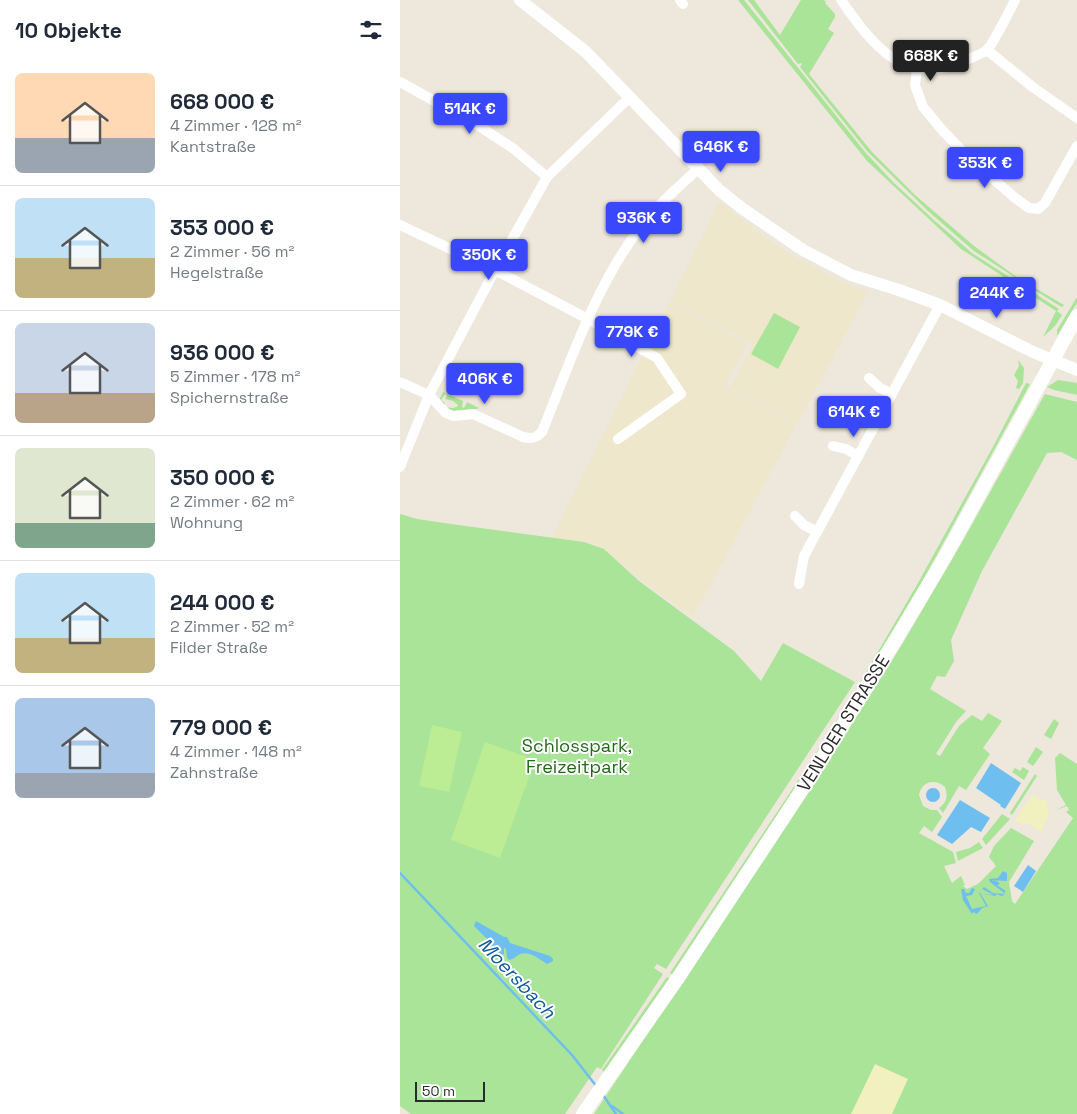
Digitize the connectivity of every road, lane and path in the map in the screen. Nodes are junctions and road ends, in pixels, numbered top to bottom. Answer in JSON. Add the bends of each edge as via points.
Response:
{"nodes":[{"id":1,"x":520,"y":0,"type":"edge"},
{"id":2,"x":841,"y":0,"type":"edge"},
{"id":3,"x":1011,"y":1,"type":"edge"},
{"id":4,"x":987,"y":50,"type":"junction"},
{"id":5,"x":917,"y":69,"type":"junction"},
{"id":6,"x":400,"y":82,"type":"edge"},
{"id":7,"x":630,"y":97,"type":"junction"},
{"id":8,"x":1077,"y":118,"type":"edge"},
{"id":9,"x":1077,"y":146,"type":"edge"},
{"id":10,"x":698,"y":168,"type":"junction"},
{"id":11,"x":547,"y":177,"type":"junction"},
{"id":12,"x":400,"y":225,"type":"edge"},
{"id":13,"x":495,"y":270,"type":"junction"},
{"id":14,"x":940,"y":304,"type":"junction"},
{"id":15,"x":1077,"y":316,"type":"edge"},
{"id":16,"x":588,"y":319,"type":"junction"},
{"id":17,"x":1052,"y":360,"type":"junction"},
{"id":18,"x":1077,"y":370,"type":"edge"},
{"id":19,"x":869,"y":378,"type":"dead end"},
{"id":20,"x":400,"y":382,"type":"edge"},
{"id":21,"x":892,"y":394,"type":"junction"},
{"id":22,"x":429,"y":395,"type":"junction"},
{"id":23,"x":618,"y":438,"type":"dead end"},
{"id":24,"x":833,"y":446,"type":"dead end"},
{"id":25,"x":858,"y":456,"type":"junction"},
{"id":26,"x":400,"y":467,"type":"edge"},
{"id":27,"x":795,"y":516,"type":"dead end"},
{"id":28,"x":817,"y":532,"type":"junction"},
{"id":29,"x":799,"y":584,"type":"dead end"},
{"id":30,"x":583,"y":1114,"type":"edge"}],
"edges":[{"from":1,"to":7,"type":"street","via":[[586,52]]},
{"from":2,"to":5,"type":"street","via":[[881,51]]},
{"from":3,"to":4,"type":"street"},
{"from":4,"to":5,"type":"street","via":[[952,66]]},
{"from":4,"to":8,"type":"street"},
{"from":5,"to":9,"type":"street","via":[[915,85],[923,107],[967,156],[1029,208],[1038,209],[1046,203]]},
{"from":6,"to":11,"type":"street","via":[[476,124]]},
{"from":7,"to":10,"type":"street"},
{"from":7,"to":11,"type":"street"},
{"from":10,"to":14,"type":"street","via":[[743,209],[803,250],[851,275]]},
{"from":10,"to":16,"type":"street","via":[[639,229],[621,255]]},
{"from":11,"to":13,"type":"street"},
{"from":12,"to":13,"type":"street"},
{"from":13,"to":16,"type":"street"},
{"from":13,"to":22,"type":"street"},
{"from":14,"to":17,"type":"street"},
{"from":14,"to":21,"type":"street"},
{"from":15,"to":17,"type":"main road","name":"VENLOER STRASSE"},
{"from":16,"to":22,"type":"street","via":[[542,432],[537,437],[524,438],[473,414],[453,416]]},
{"from":16,"to":23,"type":"street","via":[[657,358],[681,394]]},
{"from":17,"to":18,"type":"street"},
{"from":17,"to":30,"type":"main road","name":"VENLOER STRASSE","via":[[896,640],[649,1021]]},
{"from":19,"to":21,"type":"street"},
{"from":20,"to":22,"type":"street"},
{"from":21,"to":25,"type":"street"},
{"from":22,"to":26,"type":"street"},
{"from":24,"to":25,"type":"street"},
{"from":25,"to":28,"type":"street"},
{"from":27,"to":28,"type":"street"},
{"from":28,"to":29,"type":"street","via":[[804,556]]}]}
